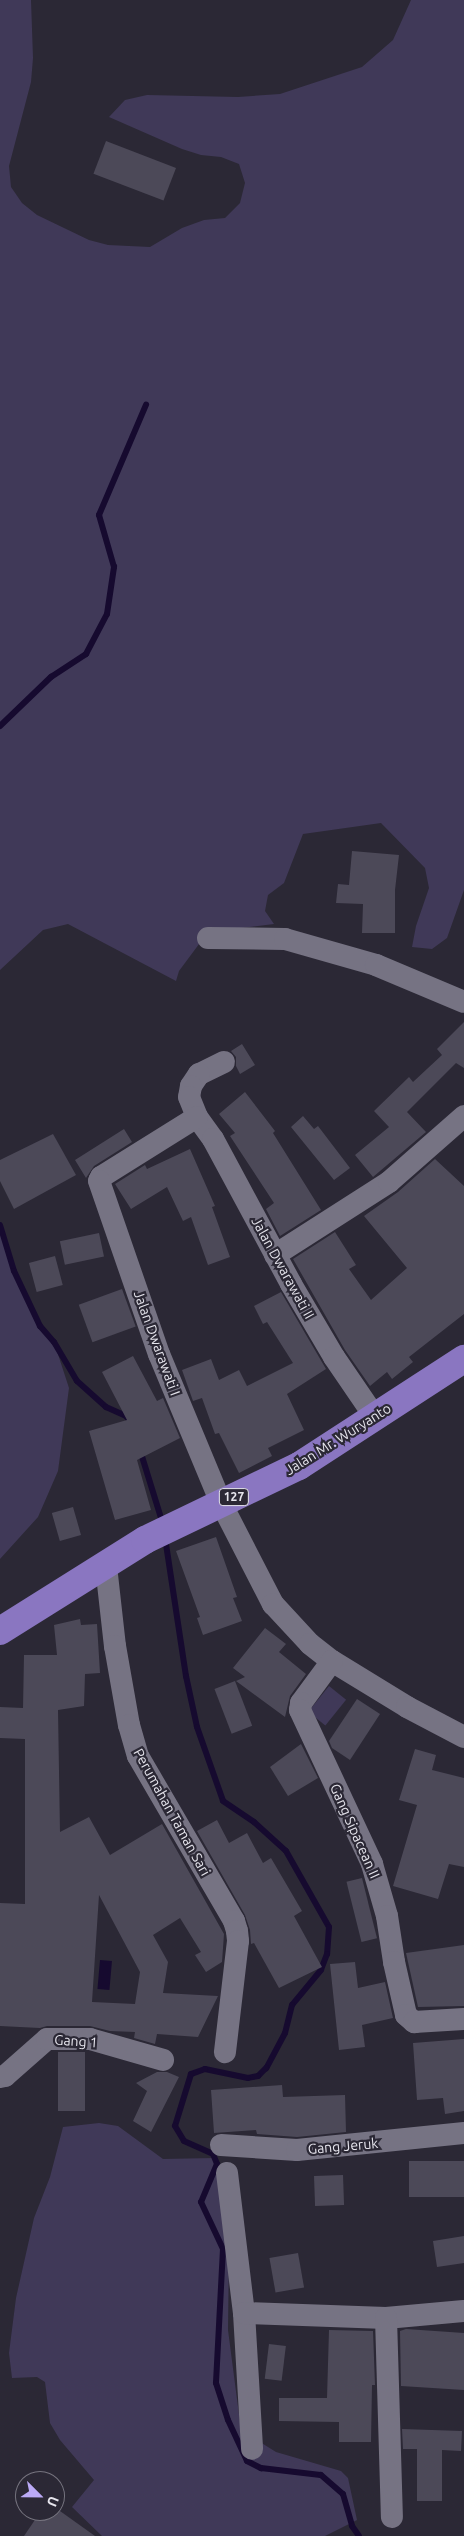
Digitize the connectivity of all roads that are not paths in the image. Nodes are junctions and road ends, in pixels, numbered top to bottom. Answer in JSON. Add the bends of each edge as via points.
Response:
{"nodes":[{"id":1,"x":208,"y":938,"type":"dead end"},
{"id":2,"x":464,"y":1002,"type":"edge"},
{"id":3,"x":224,"y":1062,"type":"dead end"},
{"id":4,"x":464,"y":1116,"type":"edge"},
{"id":5,"x":196,"y":1117,"type":"junction"},
{"id":6,"x":275,"y":1255,"type":"junction"},
{"id":7,"x":464,"y":1359,"type":"edge"},
{"id":8,"x":375,"y":1417,"type":"junction"},
{"id":9,"x":221,"y":1503,"type":"junction"},
{"id":10,"x":106,"y":1566,"type":"junction"},
{"id":11,"x":0,"y":1630,"type":"edge"},
{"id":12,"x":332,"y":1661,"type":"junction"},
{"id":13,"x":464,"y":1736,"type":"edge"},
{"id":14,"x":464,"y":2020,"type":"edge"},
{"id":15,"x":225,"y":2052,"type":"dead end"},
{"id":16,"x":163,"y":2060,"type":"dead end"},
{"id":17,"x":0,"y":2077,"type":"edge"},
{"id":18,"x":464,"y":2133,"type":"edge"},
{"id":19,"x":221,"y":2145,"type":"dead end"},
{"id":20,"x":227,"y":2174,"type":"dead end"},
{"id":21,"x":464,"y":2311,"type":"edge"},
{"id":22,"x":244,"y":2313,"type":"junction"},
{"id":23,"x":386,"y":2318,"type":"junction"},
{"id":24,"x":252,"y":2449,"type":"dead end"},
{"id":25,"x":392,"y":2517,"type":"dead end"}],
"edges":[{"from":1,"to":2,"type":"street","via":[[285,939],[376,965]]},
{"from":3,"to":5,"type":"street","via":[[199,1074],[191,1086],[189,1097]]},
{"from":4,"to":6,"type":"street","via":[[389,1182]]},
{"from":5,"to":6,"type":"street","name":"Jalan Dwarawati II","via":[[213,1139]]},
{"from":5,"to":9,"type":"street","name":"Jalan Dwarawati I","via":[[99,1181],[159,1354]]},
{"from":6,"to":8,"type":"street","name":"Jalan Dwarawati II","via":[[334,1357]]},
{"from":7,"to":8,"type":"main road","name":"Jalan Mr. Wuryanto","number":"127"},
{"from":8,"to":9,"type":"main road","name":"Jalan Mr. Wuryanto","number":"127","via":[[299,1466]]},
{"from":9,"to":10,"type":"main road","name":"Jalan Mr. Wuryanto","number":"127","via":[[145,1540]]},
{"from":9,"to":12,"type":"street","name":"Jalan Dwarawati I","via":[[273,1604],[310,1644]]},
{"from":10,"to":11,"type":"main road","name":"Jalan Mr. Wuryanto","number":"127"},
{"from":10,"to":15,"type":"street","name":"Perumahan Taman Sari","via":[[116,1655],[138,1756],[237,1931]]},
{"from":12,"to":13,"type":"street","name":"Jalan Dwarawati I","via":[[407,1707]]},
{"from":12,"to":14,"type":"street","name":"Gang Sipacean II","via":[[301,1703],[300,1710],[372,1864],[388,1916],[406,2015],[414,2022]]},
{"from":16,"to":17,"type":"street","name":"Gang 1","via":[[90,2040],[47,2039]]},
{"from":18,"to":19,"type":"street","name":"Gang Jeruk","via":[[298,2150]]},
{"from":20,"to":22,"type":"street"},
{"from":21,"to":23,"type":"street"},
{"from":22,"to":23,"type":"street"},
{"from":22,"to":24,"type":"street"},
{"from":23,"to":25,"type":"street"}]}
